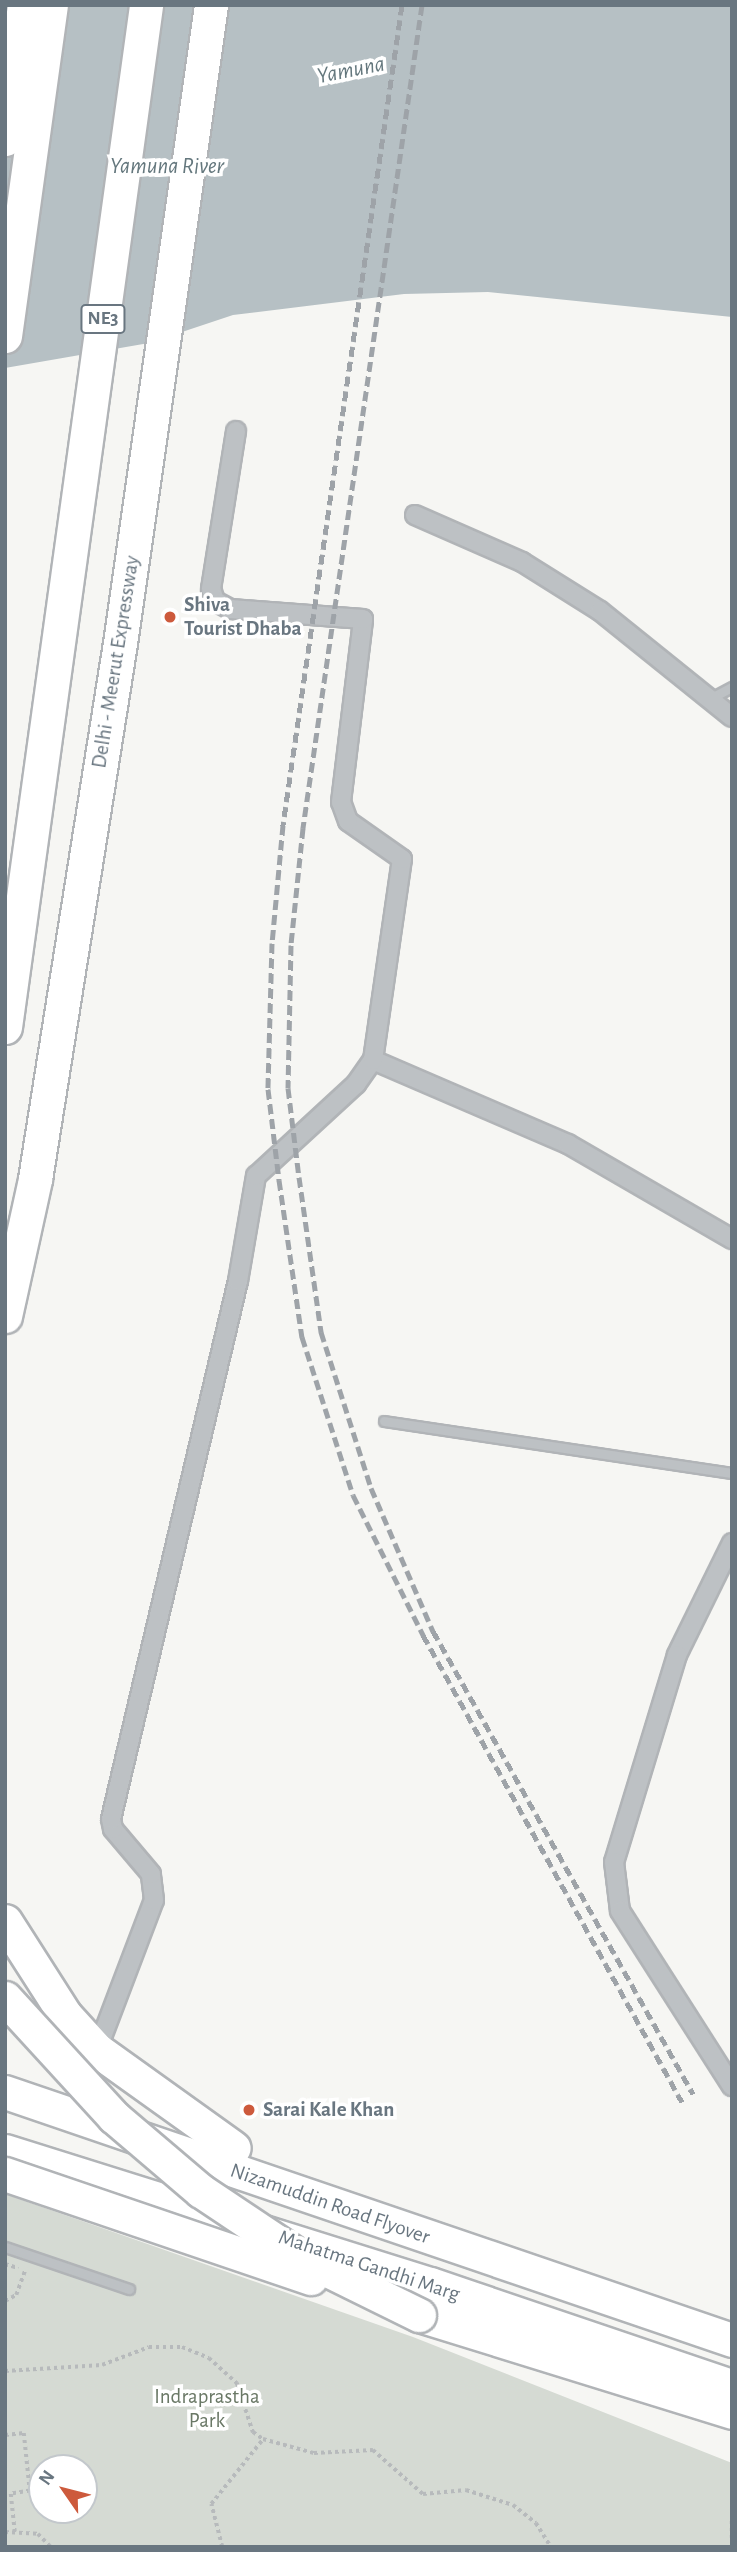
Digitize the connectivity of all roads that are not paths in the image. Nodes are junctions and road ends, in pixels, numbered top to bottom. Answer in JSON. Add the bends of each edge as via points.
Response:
{"nodes":[{"id":1,"x":24,"y":5,"type":"edge"},
{"id":2,"x":51,"y":5,"type":"edge"},
{"id":3,"x":146,"y":5,"type":"edge"},
{"id":4,"x":211,"y":5,"type":"edge"},
{"id":5,"x":5,"y":139,"type":"edge"},
{"id":6,"x":5,"y":336,"type":"edge"},
{"id":7,"x":236,"y":431,"type":"dead end"},
{"id":8,"x":415,"y":515,"type":"dead end"},
{"id":9,"x":732,"y":687,"type":"edge"},
{"id":10,"x":711,"y":698,"type":"junction"},
{"id":11,"x":732,"y":717,"type":"edge"},
{"id":12,"x":5,"y":1027,"type":"edge"},
{"id":13,"x":373,"y":1060,"type":"junction"},
{"id":14,"x":732,"y":1239,"type":"edge"},
{"id":15,"x":5,"y":1316,"type":"edge"},
{"id":16,"x":384,"y":1421,"type":"dead end"},
{"id":17,"x":732,"y":1472,"type":"edge"},
{"id":18,"x":732,"y":1544,"type":"edge"},
{"id":19,"x":5,"y":1921,"type":"edge"},
{"id":20,"x":5,"y":1998,"type":"edge"},
{"id":21,"x":97,"y":2050,"type":"junction"},
{"id":22,"x":5,"y":2069,"type":"edge"},
{"id":23,"x":732,"y":2086,"type":"edge"},
{"id":24,"x":5,"y":2092,"type":"edge"},
{"id":25,"x":234,"y":2148,"type":"junction"},
{"id":26,"x":7,"y":2164,"type":"edge"},
{"id":27,"x":5,"y":2247,"type":"edge"},
{"id":28,"x":129,"y":2289,"type":"dead end"},
{"id":29,"x":419,"y":2315,"type":"junction"},
{"id":30,"x":654,"y":2315,"type":"junction"},
{"id":31,"x":732,"y":2340,"type":"edge"},
{"id":32,"x":732,"y":2386,"type":"edge"},
{"id":33,"x":732,"y":2412,"type":"edge"}],
"edges":[{"from":1,"to":5,"type":"highway"},
{"from":2,"to":6,"type":"highway"},
{"from":3,"to":12,"type":"highway","number":"NE3"},
{"from":4,"to":15,"type":"highway","name":"Delhi - Meerut Expressway","via":[[120,643],[35,1179]]},
{"from":7,"to":13,"type":"street","via":[[211,589],[215,601],[230,610],[361,617],[365,623],[341,802],[348,821],[402,859]]},
{"from":8,"to":10,"type":"street","via":[[522,562],[600,611]]},
{"from":9,"to":10,"type":"lane"},
{"from":10,"to":11,"type":"street"},
{"from":13,"to":14,"type":"street","via":[[579,1149]]},
{"from":13,"to":21,"type":"street","via":[[356,1084],[256,1176],[232,1307],[111,1819],[113,1829],[151,1874],[154,1900]]},
{"from":16,"to":17,"type":"lane"},
{"from":18,"to":23,"type":"street","via":[[677,1655],[614,1863],[620,1912]]},
{"from":19,"to":21,"type":"highway","via":[[65,2015]]},
{"from":20,"to":29,"type":"highway","bridge":true,"via":[[114,2117],[201,2191],[297,2255]]},
{"from":21,"to":25,"type":"highway"},
{"from":22,"to":25,"type":"highway"},
{"from":24,"to":30,"type":"highway","name":"Nizamuddin Road Flyover","bridge":true},
{"from":25,"to":30,"type":"highway","via":[[460,2226]]},
{"from":26,"to":29,"type":"highway","bridge":true},
{"from":26,"to":32,"type":"highway","name":"Mahatma Gandhi Marg","via":[[430,2284]]},
{"from":27,"to":28,"type":"lane"},
{"from":29,"to":33,"type":"highway"},
{"from":30,"to":31,"type":"highway"}]}
